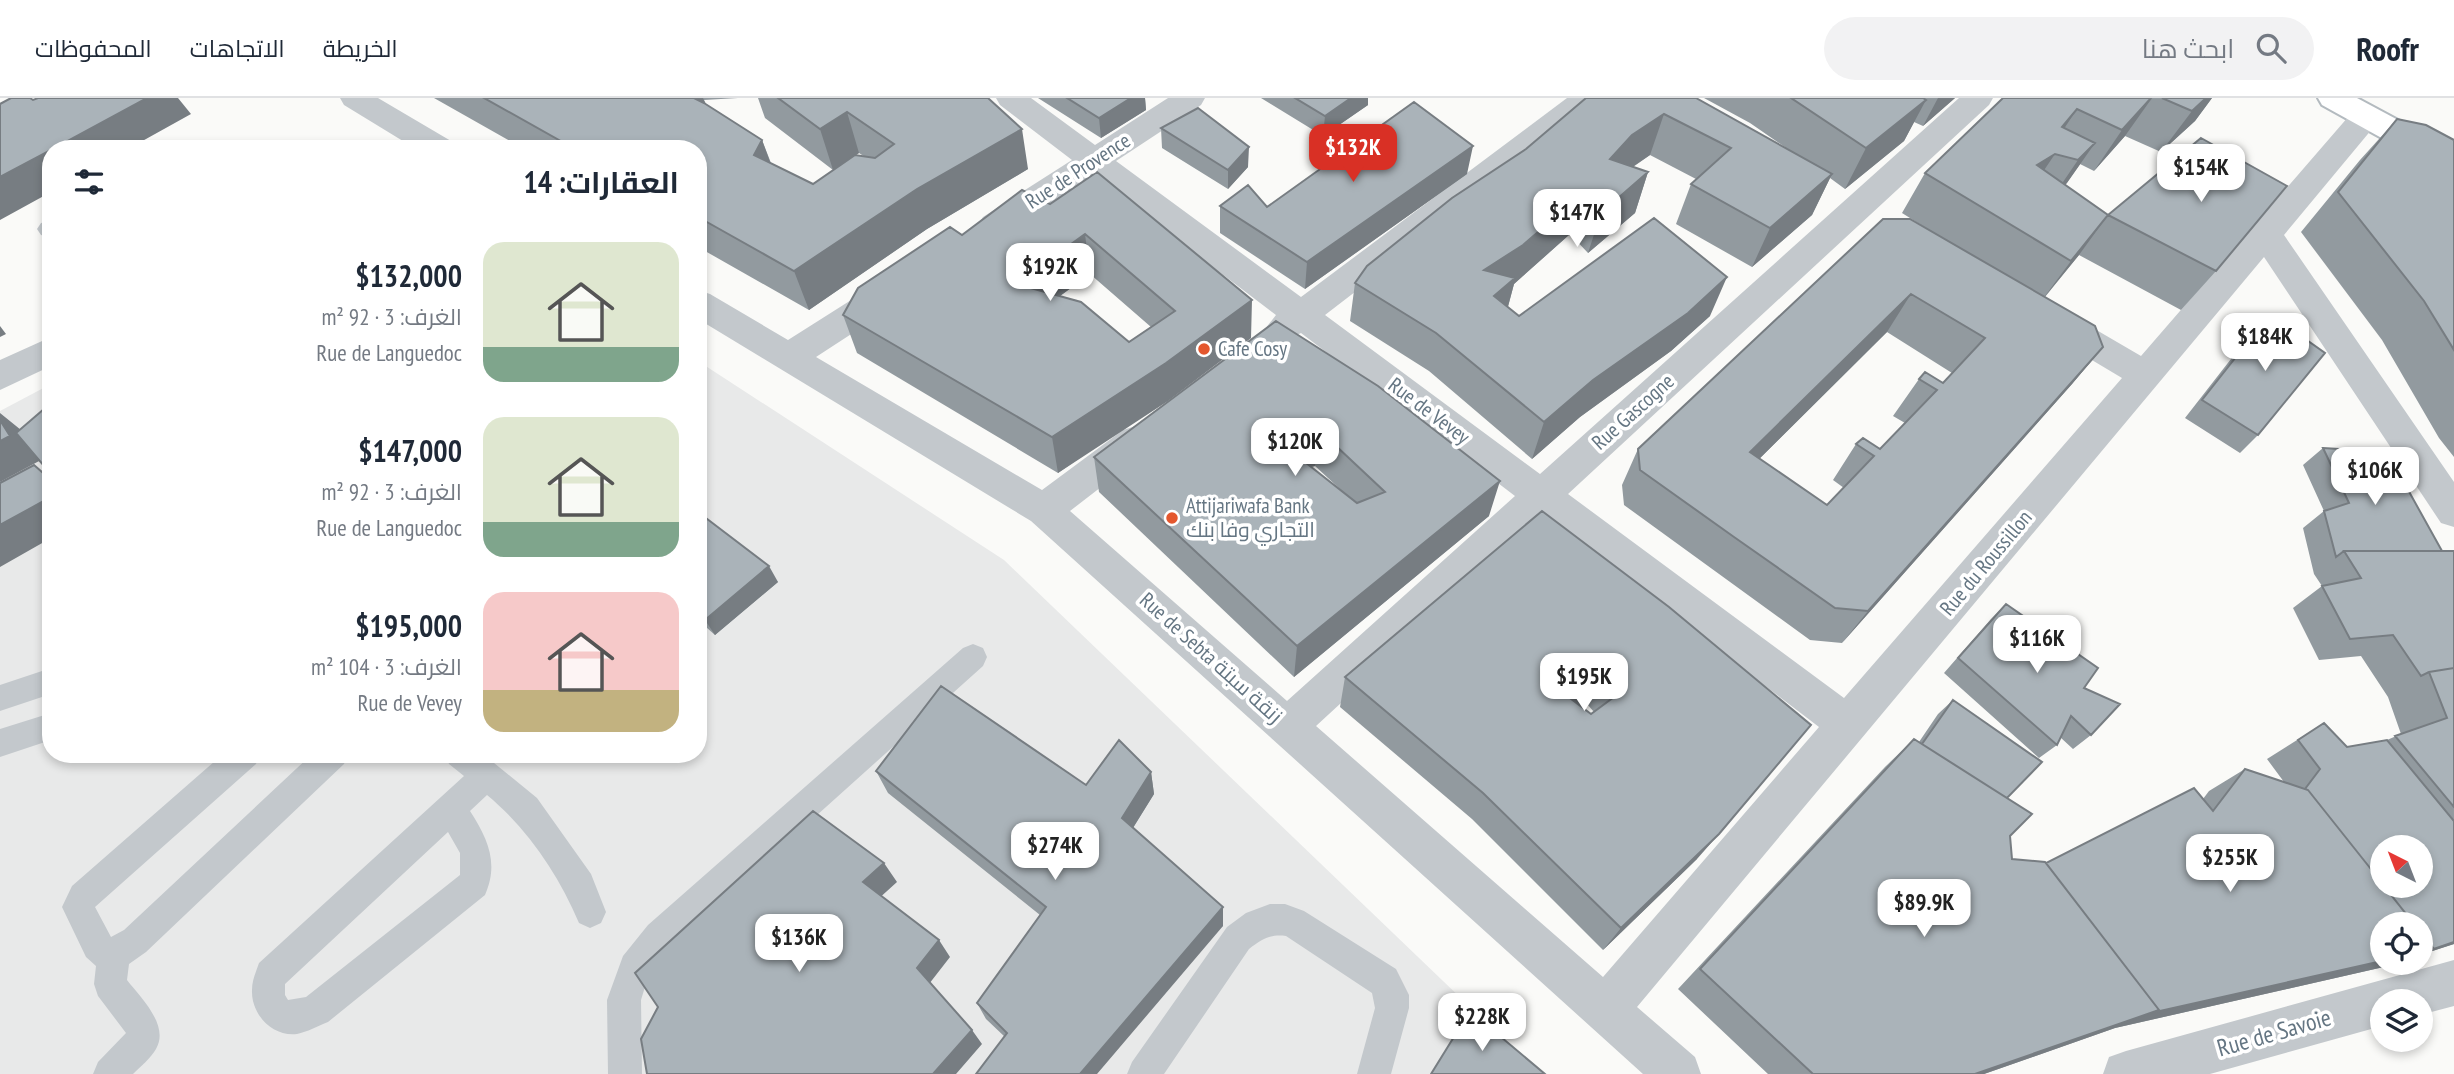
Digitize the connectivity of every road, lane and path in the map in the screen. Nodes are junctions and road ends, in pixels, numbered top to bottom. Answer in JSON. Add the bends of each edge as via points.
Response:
{"nodes":[{"id":1,"x":355,"y":98,"type":"edge"},
{"id":2,"x":1011,"y":98,"type":"edge"},
{"id":3,"x":1190,"y":98,"type":"edge"},
{"id":4,"x":1587,"y":98,"type":"edge"},
{"id":5,"x":1978,"y":98,"type":"edge"},
{"id":6,"x":2333,"y":98,"type":"edge"},
{"id":7,"x":2366,"y":116,"type":"junction"},
{"id":8,"x":425,"y":140,"type":"edge"},
{"id":9,"x":1094,"y":160,"type":"junction"},
{"id":10,"x":2454,"y":164,"type":"edge"},
{"id":11,"x":2266,"y":234,"type":"junction"},
{"id":12,"x":965,"y":244,"type":"edge"},
{"id":13,"x":918,"y":274,"type":"edge"},
{"id":14,"x":2026,"y":304,"type":"edge"},
{"id":15,"x":707,"y":308,"type":"edge"},
{"id":16,"x":1301,"y":315,"type":"junction"},
{"id":17,"x":1258,"y":348,"type":"edge"},
{"id":18,"x":42,"y":355,"type":"edge"},
{"id":19,"x":789,"y":357,"type":"junction"},
{"id":20,"x":2146,"y":375,"type":"junction"},
{"id":21,"x":0,"y":376,"type":"edge"},
{"id":22,"x":1162,"y":421,"type":"edge"},
{"id":23,"x":1541,"y":495,"type":"junction"},
{"id":24,"x":1044,"y":510,"type":"junction"},
{"id":25,"x":2454,"y":512,"type":"edge"},
{"id":26,"x":973,"y":657,"type":"dead end"},
{"id":27,"x":42,"y":684,"type":"edge"},
{"id":28,"x":0,"y":698,"type":"edge"},
{"id":29,"x":1847,"y":725,"type":"junction"},
{"id":30,"x":1288,"y":726,"type":"junction"},
{"id":31,"x":42,"y":729,"type":"edge"},
{"id":32,"x":0,"y":743,"type":"edge"},
{"id":33,"x":235,"y":763,"type":"edge"},
{"id":34,"x":324,"y":763,"type":"edge"},
{"id":35,"x":471,"y":763,"type":"edge"},
{"id":36,"x":486,"y":776,"type":"junction"},
{"id":37,"x":451,"y":808,"type":"junction"},
{"id":38,"x":590,"y":912,"type":"dead end"},
{"id":39,"x":114,"y":953,"type":"junction"},
{"id":40,"x":2454,"y":983,"type":"edge"},
{"id":41,"x":2432,"y":989,"type":"edge"},
{"id":42,"x":2370,"y":1006,"type":"edge"},
{"id":43,"x":1605,"y":1009,"type":"junction"},
{"id":44,"x":110,"y":1074,"type":"edge"},
{"id":45,"x":625,"y":1074,"type":"edge"},
{"id":46,"x":1144,"y":1074,"type":"edge"},
{"id":47,"x":1374,"y":1074,"type":"edge"},
{"id":48,"x":1678,"y":1074,"type":"edge"},
{"id":49,"x":2126,"y":1074,"type":"edge"}],
"edges":[{"from":1,"to":8,"type":"street"},
{"from":2,"to":9,"type":"street","name":"Rue de Vevey"},
{"from":3,"to":9,"type":"street","name":"Rue de Provence"},
{"from":4,"to":16,"type":"street"},
{"from":5,"to":23,"type":"street","name":"Rue Gascogne"},
{"from":6,"to":7,"type":"main road"},
{"from":7,"to":10,"type":"main road"},
{"from":7,"to":11,"type":"street","name":"Rue du Roussillon"},
{"from":9,"to":12,"type":"street","name":"Rue de Provence"},
{"from":9,"to":16,"type":"street","name":"Rue de Vevey"},
{"from":11,"to":20,"type":"street","name":"Rue du Roussillon"},
{"from":11,"to":25,"type":"street"},
{"from":13,"to":19,"type":"street"},
{"from":14,"to":20,"type":"street"},
{"from":15,"to":19,"type":"street","name":"Rue de Sebta زنقة سبتة"},
{"from":16,"to":17,"type":"street"},
{"from":16,"to":23,"type":"street","name":"Rue de Vevey"},
{"from":18,"to":21,"type":"street"},
{"from":19,"to":24,"type":"street","name":"Rue de Sebta زنقة سبتة"},
{"from":20,"to":29,"type":"street","name":"Rue du Roussillon"},
{"from":22,"to":24,"type":"street"},
{"from":23,"to":29,"type":"street","name":"Rue de Vevey"},
{"from":23,"to":30,"type":"street","name":"Rue Gascogne"},
{"from":24,"to":30,"type":"street","name":"Rue de Sebta زنقة سبتة"},
{"from":26,"to":45,"type":"lane","via":[[659,936],[635,968],[624,1000]]},
{"from":27,"to":28,"type":"lane"},
{"from":29,"to":43,"type":"street","name":"Rue du Roussillon"},
{"from":30,"to":43,"type":"street","name":"Rue de Sebta زنقة سبتة"},
{"from":31,"to":32,"type":"lane"},
{"from":33,"to":39,"type":"lane","via":[[83,897],[78,907],[97,946],[107,954]]},
{"from":34,"to":39,"type":"lane","via":[[135,941]]},
{"from":35,"to":36,"type":"lane"},
{"from":36,"to":37,"type":"lane"},
{"from":36,"to":38,"type":"lane","via":[[526,808],[580,885]]},
{"from":37,"to":37,"type":"lane","via":[[271,975],[266,990],[280,1016],[297,1017],[316,1010],[474,884],[478,855]]},
{"from":39,"to":44,"type":"lane","via":[[110,984],[142,1027],[144,1038]]},
{"from":40,"to":41,"type":"street"},
{"from":42,"to":49,"type":"street","name":"Rue de Savoie"},
{"from":43,"to":48,"type":"street","name":"Rue de Sebta زنقة سبتة"},
{"from":46,"to":47,"type":"lane","via":[[1238,938],[1253,925],[1280,917],[1384,981],[1392,995],[1392,1008]]}]}
